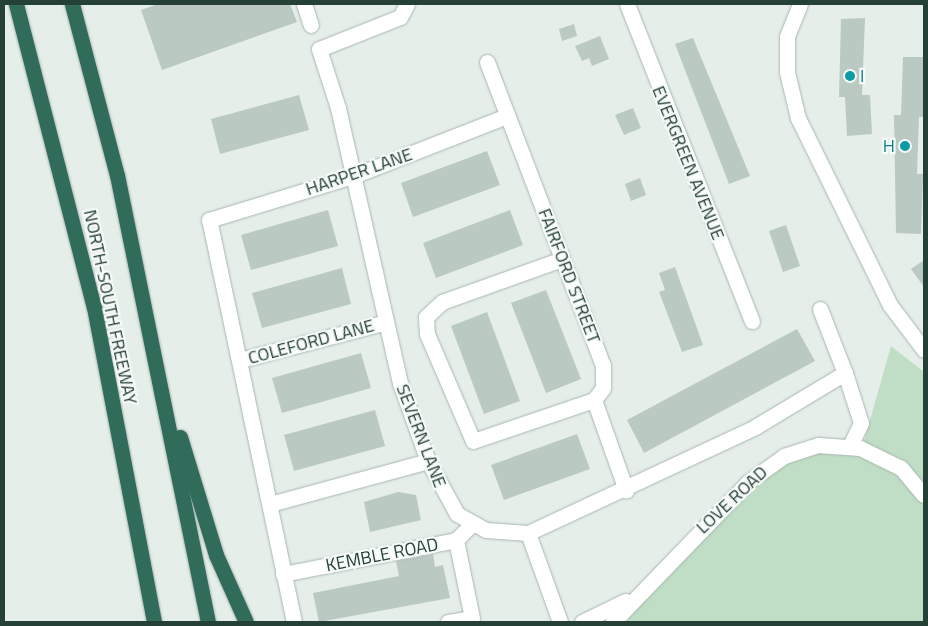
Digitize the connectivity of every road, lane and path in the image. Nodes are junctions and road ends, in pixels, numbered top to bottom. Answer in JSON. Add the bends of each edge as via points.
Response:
{"nodes":[{"id":1,"x":16,"y":4,"type":"edge"},
{"id":2,"x":72,"y":4,"type":"edge"},
{"id":3,"x":304,"y":4,"type":"edge"},
{"id":4,"x":407,"y":4,"type":"edge"},
{"id":5,"x":627,"y":4,"type":"edge"},
{"id":6,"x":800,"y":4,"type":"edge"},
{"id":7,"x":311,"y":25,"type":"dead end"},
{"id":8,"x":486,"y":62,"type":"dead end"},
{"id":9,"x":507,"y":116,"type":"junction"},
{"id":10,"x":352,"y":176,"type":"junction"},
{"id":11,"x":562,"y":259,"type":"junction"},
{"id":12,"x":820,"y":309,"type":"dead end"},
{"id":13,"x":752,"y":321,"type":"dead end"},
{"id":14,"x":382,"y":323,"type":"junction"},
{"id":15,"x":924,"y":350,"type":"edge"},
{"id":16,"x":240,"y":360,"type":"junction"},
{"id":17,"x":845,"y":373,"type":"junction"},
{"id":18,"x":162,"y":386,"type":"junction"},
{"id":19,"x":594,"y":400,"type":"junction"},
{"id":20,"x":850,"y":446,"type":"junction"},
{"id":21,"x":428,"y":461,"type":"junction"},
{"id":22,"x":626,"y":490,"type":"junction"},
{"id":23,"x":924,"y":495,"type":"edge"},
{"id":24,"x":270,"y":504,"type":"junction"},
{"id":25,"x":472,"y":524,"type":"junction"},
{"id":26,"x":528,"y":533,"type":"junction"},
{"id":27,"x":456,"y":540,"type":"junction"},
{"id":28,"x":141,"y":551,"type":"junction"},
{"id":29,"x":284,"y":574,"type":"junction"},
{"id":30,"x":633,"y":597,"type":"junction"},
{"id":31,"x":147,"y":622,"type":"edge"},
{"id":32,"x":154,"y":622,"type":"edge"},
{"id":33,"x":208,"y":622,"type":"edge"},
{"id":34,"x":246,"y":622,"type":"edge"},
{"id":35,"x":294,"y":622,"type":"edge"},
{"id":36,"x":448,"y":622,"type":"edge"},
{"id":37,"x":560,"y":622,"type":"edge"},
{"id":38,"x":582,"y":622,"type":"edge"},
{"id":39,"x":613,"y":622,"type":"edge"}],
"edges":[{"from":1,"to":28,"type":"highway","name":"NORTH-SOUTH FREEWAY","via":[[94,307]]},
{"from":2,"to":18,"type":"highway","name":"NORTH-SOUTH FREEWAY","via":[[117,175]]},
{"from":3,"to":7,"type":"street"},
{"from":4,"to":10,"type":"street","name":"SEVERN LANE","via":[[400,17],[319,49],[338,108]]},
{"from":5,"to":13,"type":"street","name":"EVERGREEN AVENUE"},
{"from":6,"to":15,"type":"street","via":[[787,37],[788,72],[798,118],[890,305]]},
{"from":8,"to":9,"type":"street","name":"FAIRFORD STREET"},
{"from":9,"to":10,"type":"street","name":"HARPER LANE"},
{"from":9,"to":11,"type":"street","name":"FAIRFORD STREET"},
{"from":10,"to":14,"type":"street","name":"SEVERN LANE"},
{"from":10,"to":16,"type":"street","name":"HARPER LANE","via":[[209,220]]},
{"from":11,"to":19,"type":"street","name":"FAIRFORD STREET","via":[[603,365],[603,388]]},
{"from":11,"to":19,"type":"street","via":[[442,302],[426,317],[427,334],[472,441]]},
{"from":12,"to":17,"type":"street"},
{"from":14,"to":16,"type":"street","name":"COLEFORD LANE"},
{"from":14,"to":21,"type":"street","name":"SEVERN LANE"},
{"from":16,"to":24,"type":"street"},
{"from":17,"to":20,"type":"street","via":[[861,423]]},
{"from":17,"to":22,"type":"street","name":"SEVERN LANE","via":[[755,427]]},
{"from":18,"to":33,"type":"highway","name":"NORTH-SOUTH FREEWAY"},
{"from":18,"to":34,"type":"highway","via":[[216,556]]},
{"from":19,"to":22,"type":"street"},
{"from":20,"to":23,"type":"street","name":"LOVE ROAD","via":[[890,461]]},
{"from":20,"to":30,"type":"street","name":"LOVE ROAD","via":[[818,445],[774,461],[748,482]]},
{"from":21,"to":24,"type":"street"},
{"from":21,"to":25,"type":"street","name":"SEVERN LANE","via":[[448,501]]},
{"from":22,"to":26,"type":"street","name":"SEVERN LANE"},
{"from":24,"to":29,"type":"street"},
{"from":25,"to":26,"type":"street","name":"SEVERN LANE","via":[[504,532]]},
{"from":25,"to":27,"type":"street","name":"KEMBLE ROAD"},
{"from":26,"to":37,"type":"street"},
{"from":27,"to":29,"type":"street","name":"KEMBLE ROAD"},
{"from":27,"to":36,"type":"street","via":[[472,618]]},
{"from":28,"to":31,"type":"highway"},
{"from":28,"to":32,"type":"highway","name":"NORTH-SOUTH FREEWAY"},
{"from":29,"to":35,"type":"street"},
{"from":30,"to":38,"type":"street","name":"LOVE ROAD"},
{"from":30,"to":39,"type":"street","name":"LOVE ROAD"}]}
